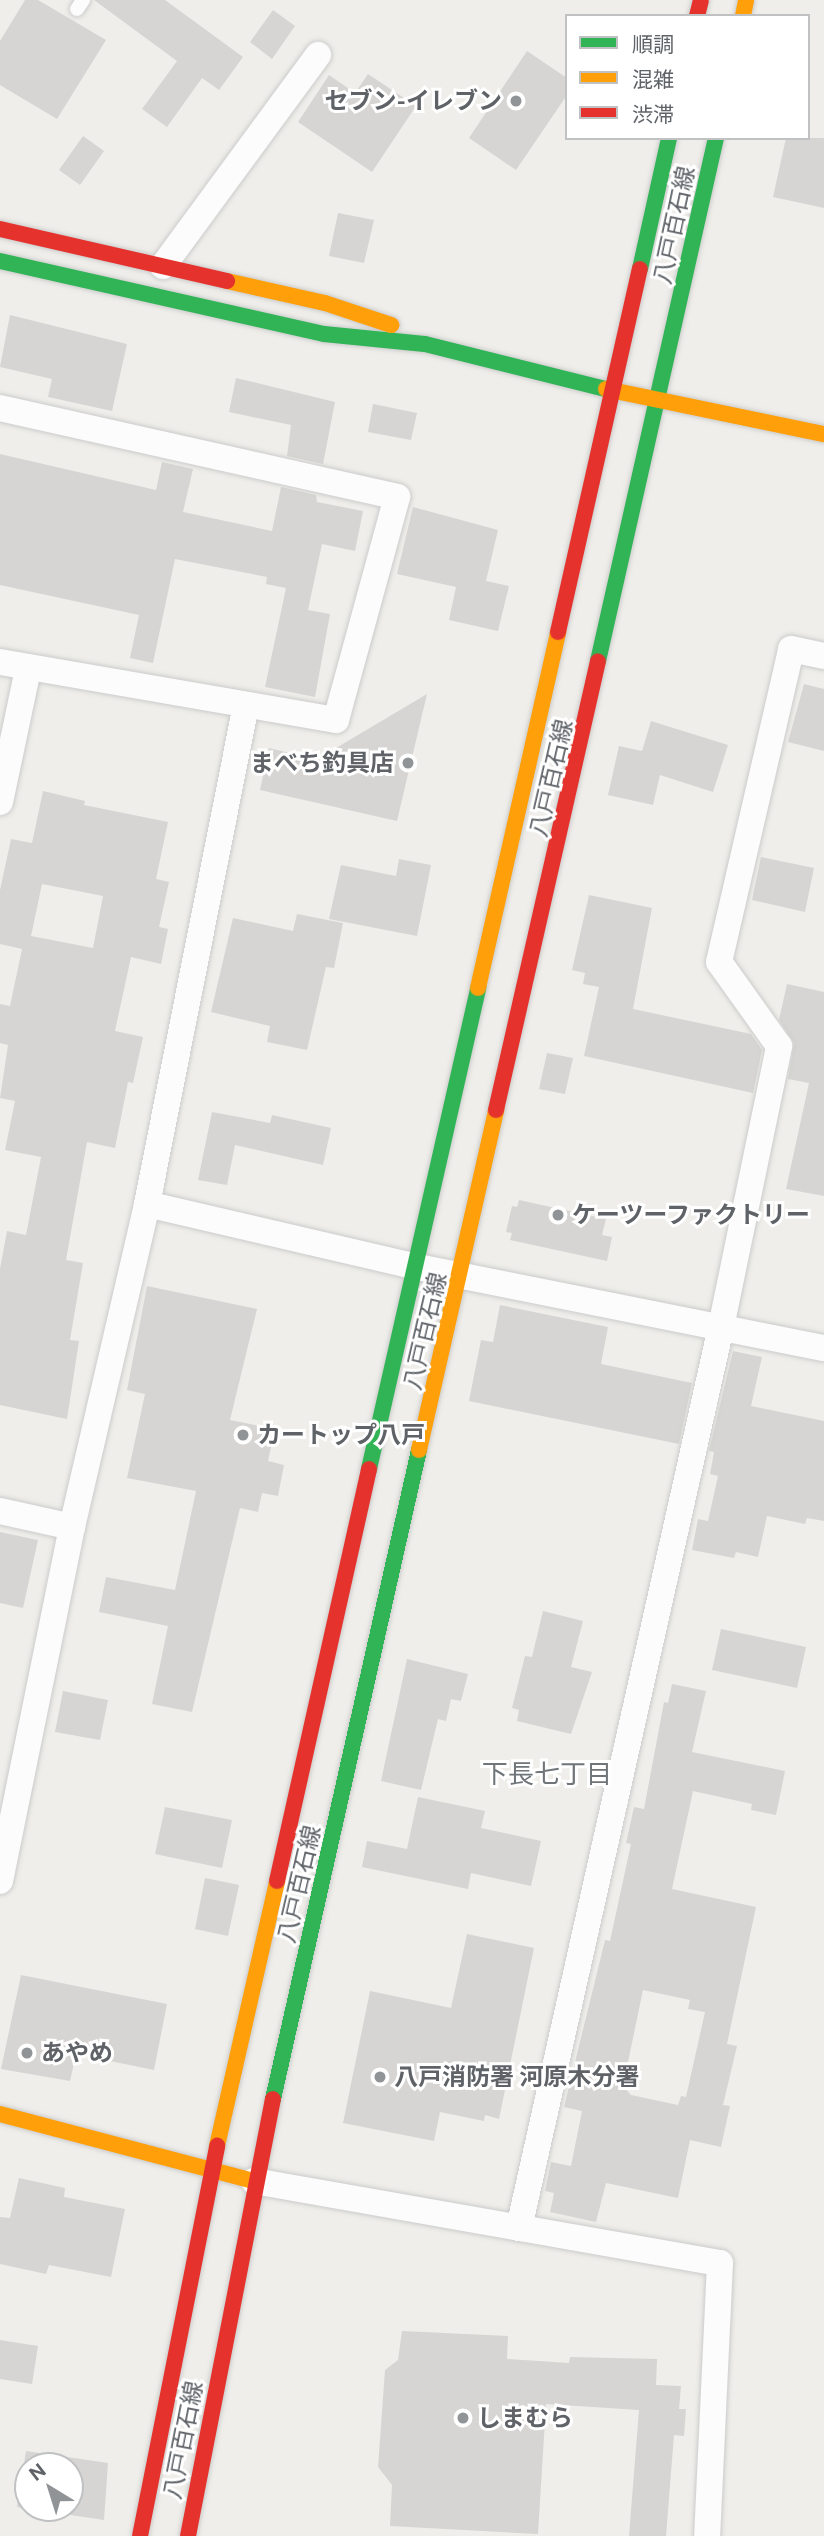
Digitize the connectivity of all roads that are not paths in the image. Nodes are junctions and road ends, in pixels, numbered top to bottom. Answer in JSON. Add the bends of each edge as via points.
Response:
{"nodes":[{"id":1,"x":318,"y":55,"type":"dead end"},
{"id":2,"x":669,"y":140,"type":"edge"},
{"id":3,"x":716,"y":140,"type":"edge"},
{"id":4,"x":0,"y":229,"type":"edge"},
{"id":5,"x":0,"y":261,"type":"edge"},
{"id":6,"x":163,"y":266,"type":"junction"},
{"id":7,"x":539,"y":374,"type":"junction"},
{"id":8,"x":610,"y":390,"type":"junction"},
{"id":9,"x":660,"y":401,"type":"junction"},
{"id":10,"x":0,"y":408,"type":"edge"},
{"id":11,"x":824,"y":434,"type":"edge"},
{"id":12,"x":824,"y":656,"type":"edge"},
{"id":13,"x":0,"y":662,"type":"edge"},
{"id":14,"x":28,"y":669,"type":"junction"},
{"id":15,"x":246,"y":705,"type":"junction"},
{"id":16,"x":0,"y":802,"type":"edge"},
{"id":17,"x":147,"y":1205,"type":"junction"},
{"id":18,"x":413,"y":1266,"type":"junction"},
{"id":19,"x":462,"y":1273,"type":"junction"},
{"id":20,"x":721,"y":1327,"type":"junction"},
{"id":21,"x":824,"y":1348,"type":"edge"},
{"id":22,"x":0,"y":1511,"type":"edge"},
{"id":23,"x":72,"y":1527,"type":"junction"},
{"id":24,"x":0,"y":1881,"type":"edge"},
{"id":25,"x":0,"y":2114,"type":"edge"},
{"id":26,"x":211,"y":2173,"type":"junction"},
{"id":27,"x":254,"y":2181,"type":"junction"},
{"id":28,"x":519,"y":2228,"type":"junction"},
{"id":29,"x":140,"y":2536,"type":"edge"},
{"id":30,"x":188,"y":2536,"type":"edge"},
{"id":31,"x":707,"y":2536,"type":"edge"}],
"edges":[{"from":1,"to":6,"type":"street"},
{"from":2,"to":8,"type":"main road","name":"八戸百石線"},
{"from":3,"to":9,"type":"main road","name":"八戸百石線"},
{"from":4,"to":6,"type":"main road"},
{"from":5,"to":7,"type":"main road","via":[[324,334],[425,344]]},
{"from":6,"to":7,"type":"main road","via":[[325,303]]},
{"from":7,"to":8,"type":"main road"},
{"from":8,"to":9,"type":"main road"},
{"from":8,"to":18,"type":"main road","name":"八戸百石線"},
{"from":9,"to":11,"type":"main road"},
{"from":9,"to":19,"type":"main road","name":"八戸百石線"},
{"from":10,"to":15,"type":"street","via":[[397,497],[336,720]]},
{"from":12,"to":20,"type":"street","via":[[791,649],[719,962],[779,1046]]},
{"from":13,"to":14,"type":"street"},
{"from":14,"to":15,"type":"street"},
{"from":14,"to":16,"type":"street"},
{"from":15,"to":17,"type":"street"},
{"from":17,"to":18,"type":"street"},
{"from":17,"to":23,"type":"street"},
{"from":18,"to":19,"type":"street"},
{"from":18,"to":26,"type":"main road","name":"八戸百石線"},
{"from":19,"to":20,"type":"street"},
{"from":19,"to":27,"type":"main road","name":"八戸百石線"},
{"from":20,"to":21,"type":"street"},
{"from":20,"to":28,"type":"street"},
{"from":22,"to":23,"type":"street"},
{"from":23,"to":24,"type":"street"},
{"from":25,"to":26,"type":"main road"},
{"from":26,"to":27,"type":"main road"},
{"from":26,"to":29,"type":"main road","name":"八戸百石線"},
{"from":27,"to":28,"type":"street"},
{"from":27,"to":30,"type":"main road","name":"八戸百石線"},
{"from":28,"to":31,"type":"street","via":[[720,2263]]}]}
